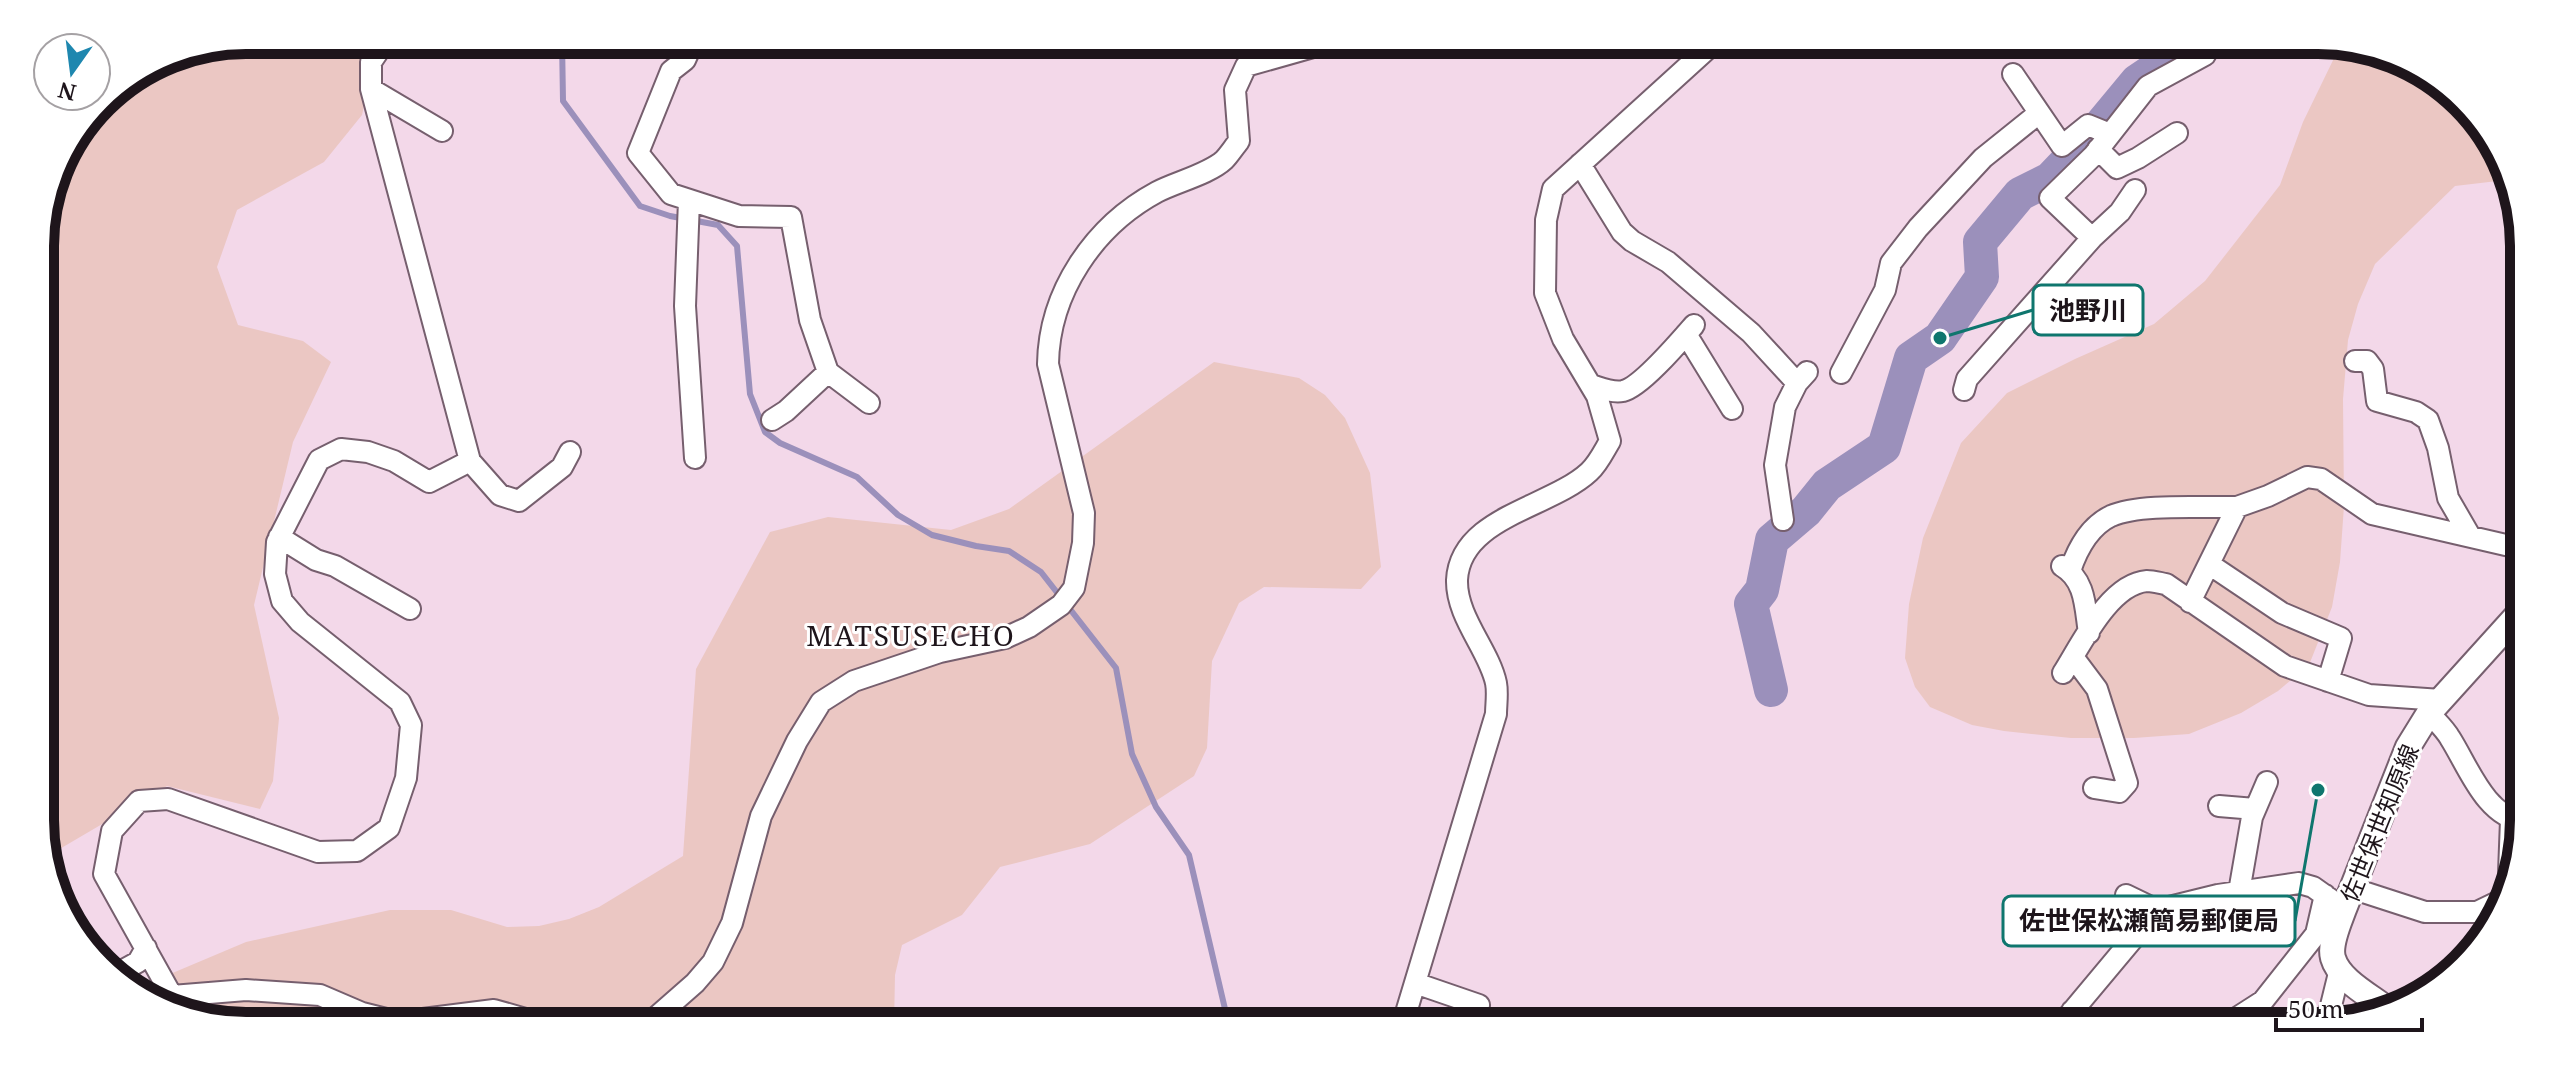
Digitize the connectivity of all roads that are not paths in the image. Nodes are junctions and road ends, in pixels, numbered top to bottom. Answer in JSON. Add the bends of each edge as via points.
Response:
{"nodes":[{"id":1,"x":376,"y":54,"type":"edge"},
{"id":2,"x":688,"y":54,"type":"edge"},
{"id":3,"x":1288,"y":54,"type":"edge"},
{"id":4,"x":1702,"y":54,"type":"edge"},
{"id":5,"x":2205,"y":54,"type":"edge"},
{"id":6,"x":2013,"y":74,"type":"dead end"},
{"id":7,"x":371,"y":89,"type":"junction"},
{"id":8,"x":2039,"y":113,"type":"junction"},
{"id":9,"x":442,"y":131,"type":"dead end"},
{"id":10,"x":2177,"y":133,"type":"dead end"},
{"id":11,"x":2104,"y":141,"type":"junction"},
{"id":12,"x":1580,"y":164,"type":"junction"},
{"id":13,"x":2135,"y":190,"type":"dead end"},
{"id":14,"x":689,"y":200,"type":"junction"},
{"id":15,"x":2092,"y":238,"type":"junction"},
{"id":16,"x":2355,"y":361,"type":"dead end"},
{"id":17,"x":828,"y":372,"type":"junction"},
{"id":18,"x":1841,"y":373,"type":"dead end"},
{"id":19,"x":1591,"y":385,"type":"junction"},
{"id":20,"x":1964,"y":390,"type":"dead end"},
{"id":21,"x":869,"y":403,"type":"dead end"},
{"id":22,"x":1732,"y":409,"type":"dead end"},
{"id":23,"x":772,"y":420,"type":"dead end"},
{"id":24,"x":570,"y":452,"type":"dead end"},
{"id":25,"x":695,"y":458,"type":"dead end"},
{"id":26,"x":470,"y":461,"type":"junction"},
{"id":27,"x":2237,"y":507,"type":"junction"},
{"id":28,"x":1783,"y":520,"type":"dead end"},
{"id":29,"x":2470,"y":536,"type":"junction"},
{"id":30,"x":279,"y":537,"type":"junction"},
{"id":31,"x":2510,"y":546,"type":"edge"},
{"id":32,"x":2209,"y":564,"type":"junction"},
{"id":33,"x":2190,"y":602,"type":"junction"},
{"id":34,"x":410,"y":609,"type":"dead end"},
{"id":35,"x":2510,"y":631,"type":"edge"},
{"id":36,"x":2089,"y":633,"type":"junction"},
{"id":37,"x":2328,"y":681,"type":"junction"},
{"id":38,"x":2435,"y":707,"type":"junction"},
{"id":39,"x":2267,"y":782,"type":"dead end"},
{"id":40,"x":2094,"y":788,"type":"dead end"},
{"id":41,"x":2219,"y":806,"type":"dead end"},
{"id":42,"x":2255,"y":809,"type":"junction"},
{"id":43,"x":2510,"y":818,"type":"edge"},
{"id":44,"x":2239,"y":892,"type":"junction"},
{"id":45,"x":2126,"y":895,"type":"dead end"},
{"id":46,"x":2340,"y":898,"type":"junction"},
{"id":47,"x":2489,"y":907,"type":"edge"},
{"id":48,"x":2157,"y":910,"type":"junction"},
{"id":49,"x":146,"y":948,"type":"junction"},
{"id":50,"x":125,"y":969,"type":"edge"},
{"id":51,"x":2340,"y":969,"type":"junction"},
{"id":52,"x":1415,"y":983,"type":"junction"},
{"id":53,"x":2378,"y":1002,"type":"edge"},
{"id":54,"x":360,"y":1012,"type":"edge"},
{"id":55,"x":478,"y":1012,"type":"edge"},
{"id":56,"x":501,"y":1012,"type":"edge"},
{"id":57,"x":662,"y":1012,"type":"edge"},
{"id":58,"x":1406,"y":1012,"type":"edge"},
{"id":59,"x":1477,"y":1012,"type":"edge"},
{"id":60,"x":2071,"y":1012,"type":"edge"},
{"id":61,"x":2246,"y":1012,"type":"edge"},
{"id":62,"x":2329,"y":1012,"type":"edge"}],
"edges":[{"from":1,"to":7,"type":"street","via":[[371,62]]},
{"from":2,"to":14,"type":"street","via":[[671,71],[638,153],[671,194]]},
{"from":3,"to":57,"type":"street","via":[[1246,66],[1235,90],[1239,141],[1222,162],[1156,192],[1120,217],[1082,256],[1059,303],[1048,339],[1048,364],[1084,513],[1074,588],[1061,605],[1005,638],[940,652],[854,681],[821,702],[761,816],[732,923],[713,962]]},
{"from":4,"to":12,"type":"street"},
{"from":5,"to":11,"type":"street","via":[[2148,86]]},
{"from":6,"to":8,"type":"street"},
{"from":7,"to":9,"type":"street"},
{"from":7,"to":26,"type":"street"},
{"from":8,"to":11,"type":"street","via":[[2062,146],[2088,125]]},
{"from":8,"to":18,"type":"street","via":[[1983,158],[1891,263],[1885,290]]},
{"from":10,"to":11,"type":"street","via":[[2117,168]]},
{"from":11,"to":15,"type":"street","via":[[2050,198]]},
{"from":12,"to":19,"type":"street","via":[[1553,189],[1546,220],[1545,293],[1563,339]]},
{"from":12,"to":28,"type":"street","via":[[1622,232],[1668,262],[1802,378],[1785,407],[1775,465]]},
{"from":13,"to":15,"type":"street"},
{"from":14,"to":17,"type":"street","via":[[739,216],[791,217],[810,320]]},
{"from":14,"to":25,"type":"street","via":[[685,306]]},
{"from":15,"to":20,"type":"street","via":[[1967,379]]},
{"from":16,"to":29,"type":"street","via":[[2367,361],[2373,369],[2377,401],[2428,420],[2448,498]]},
{"from":17,"to":21,"type":"street"},
{"from":17,"to":23,"type":"street"},
{"from":19,"to":22,"type":"street","via":[[1626,391],[1690,330]]},
{"from":19,"to":52,"type":"street","via":[[1610,441],[1591,471],[1480,533],[1464,553],[1457,579],[1459,603],[1496,683],[1496,714]]},
{"from":24,"to":26,"type":"street","via":[[562,467],[519,501],[500,495]]},
{"from":26,"to":30,"type":"street","via":[[429,482],[381,456],[341,449],[319,460]]},
{"from":27,"to":29,"type":"street","via":[[2307,477],[2321,479],[2372,514]]},
{"from":27,"to":32,"type":"street"},
{"from":27,"to":36,"type":"street","via":[[2134,510],[2109,517],[2065,568],[2085,597]]},
{"from":29,"to":31,"type":"street"},
{"from":30,"to":34,"type":"street"},
{"from":30,"to":49,"type":"street","via":[[275,574],[282,601],[300,622],[400,702],[411,725],[406,778],[389,828],[357,851],[318,852],[168,799],[139,801],[112,831],[104,874]]},
{"from":32,"to":33,"type":"street"},
{"from":32,"to":37,"type":"street","via":[[2282,613],[2341,638]]},
{"from":33,"to":36,"type":"street","via":[[2166,584],[2145,581],[2106,605]]},
{"from":33,"to":37,"type":"street","via":[[2285,666]]},
{"from":35,"to":38,"type":"main road","name":"佐世保世知原線"},
{"from":36,"to":40,"type":"street","via":[[2068,665],[2097,689],[2127,783],[2119,792]]},
{"from":37,"to":38,"type":"street"},
{"from":38,"to":43,"type":"street","via":[[2471,779]]},
{"from":38,"to":46,"type":"main road","name":"佐世保世知原線","via":[[2408,747]]},
{"from":39,"to":42,"type":"street"},
{"from":41,"to":42,"type":"street"},
{"from":42,"to":44,"type":"street"},
{"from":44,"to":46,"type":"street","via":[[2299,883]]},
{"from":44,"to":48,"type":"street"},
{"from":45,"to":48,"type":"street"},
{"from":46,"to":47,"type":"street","via":[[2425,912],[2477,912]]},
{"from":46,"to":51,"type":"main road","name":"佐世保世知原線","via":[[2333,958]]},
{"from":46,"to":61,"type":"street","via":[[2263,1001]]},
{"from":48,"to":60,"type":"street"},
{"from":49,"to":50,"type":"street","via":[[138,962]]},
{"from":49,"to":54,"type":"street","via":[[172,996],[246,990],[320,995]]},
{"from":51,"to":53,"type":"main road"},
{"from":51,"to":62,"type":"street"},
{"from":52,"to":58,"type":"street"},
{"from":52,"to":59,"type":"street","via":[[1479,1005]]},
{"from":55,"to":56,"type":"street"}]}
